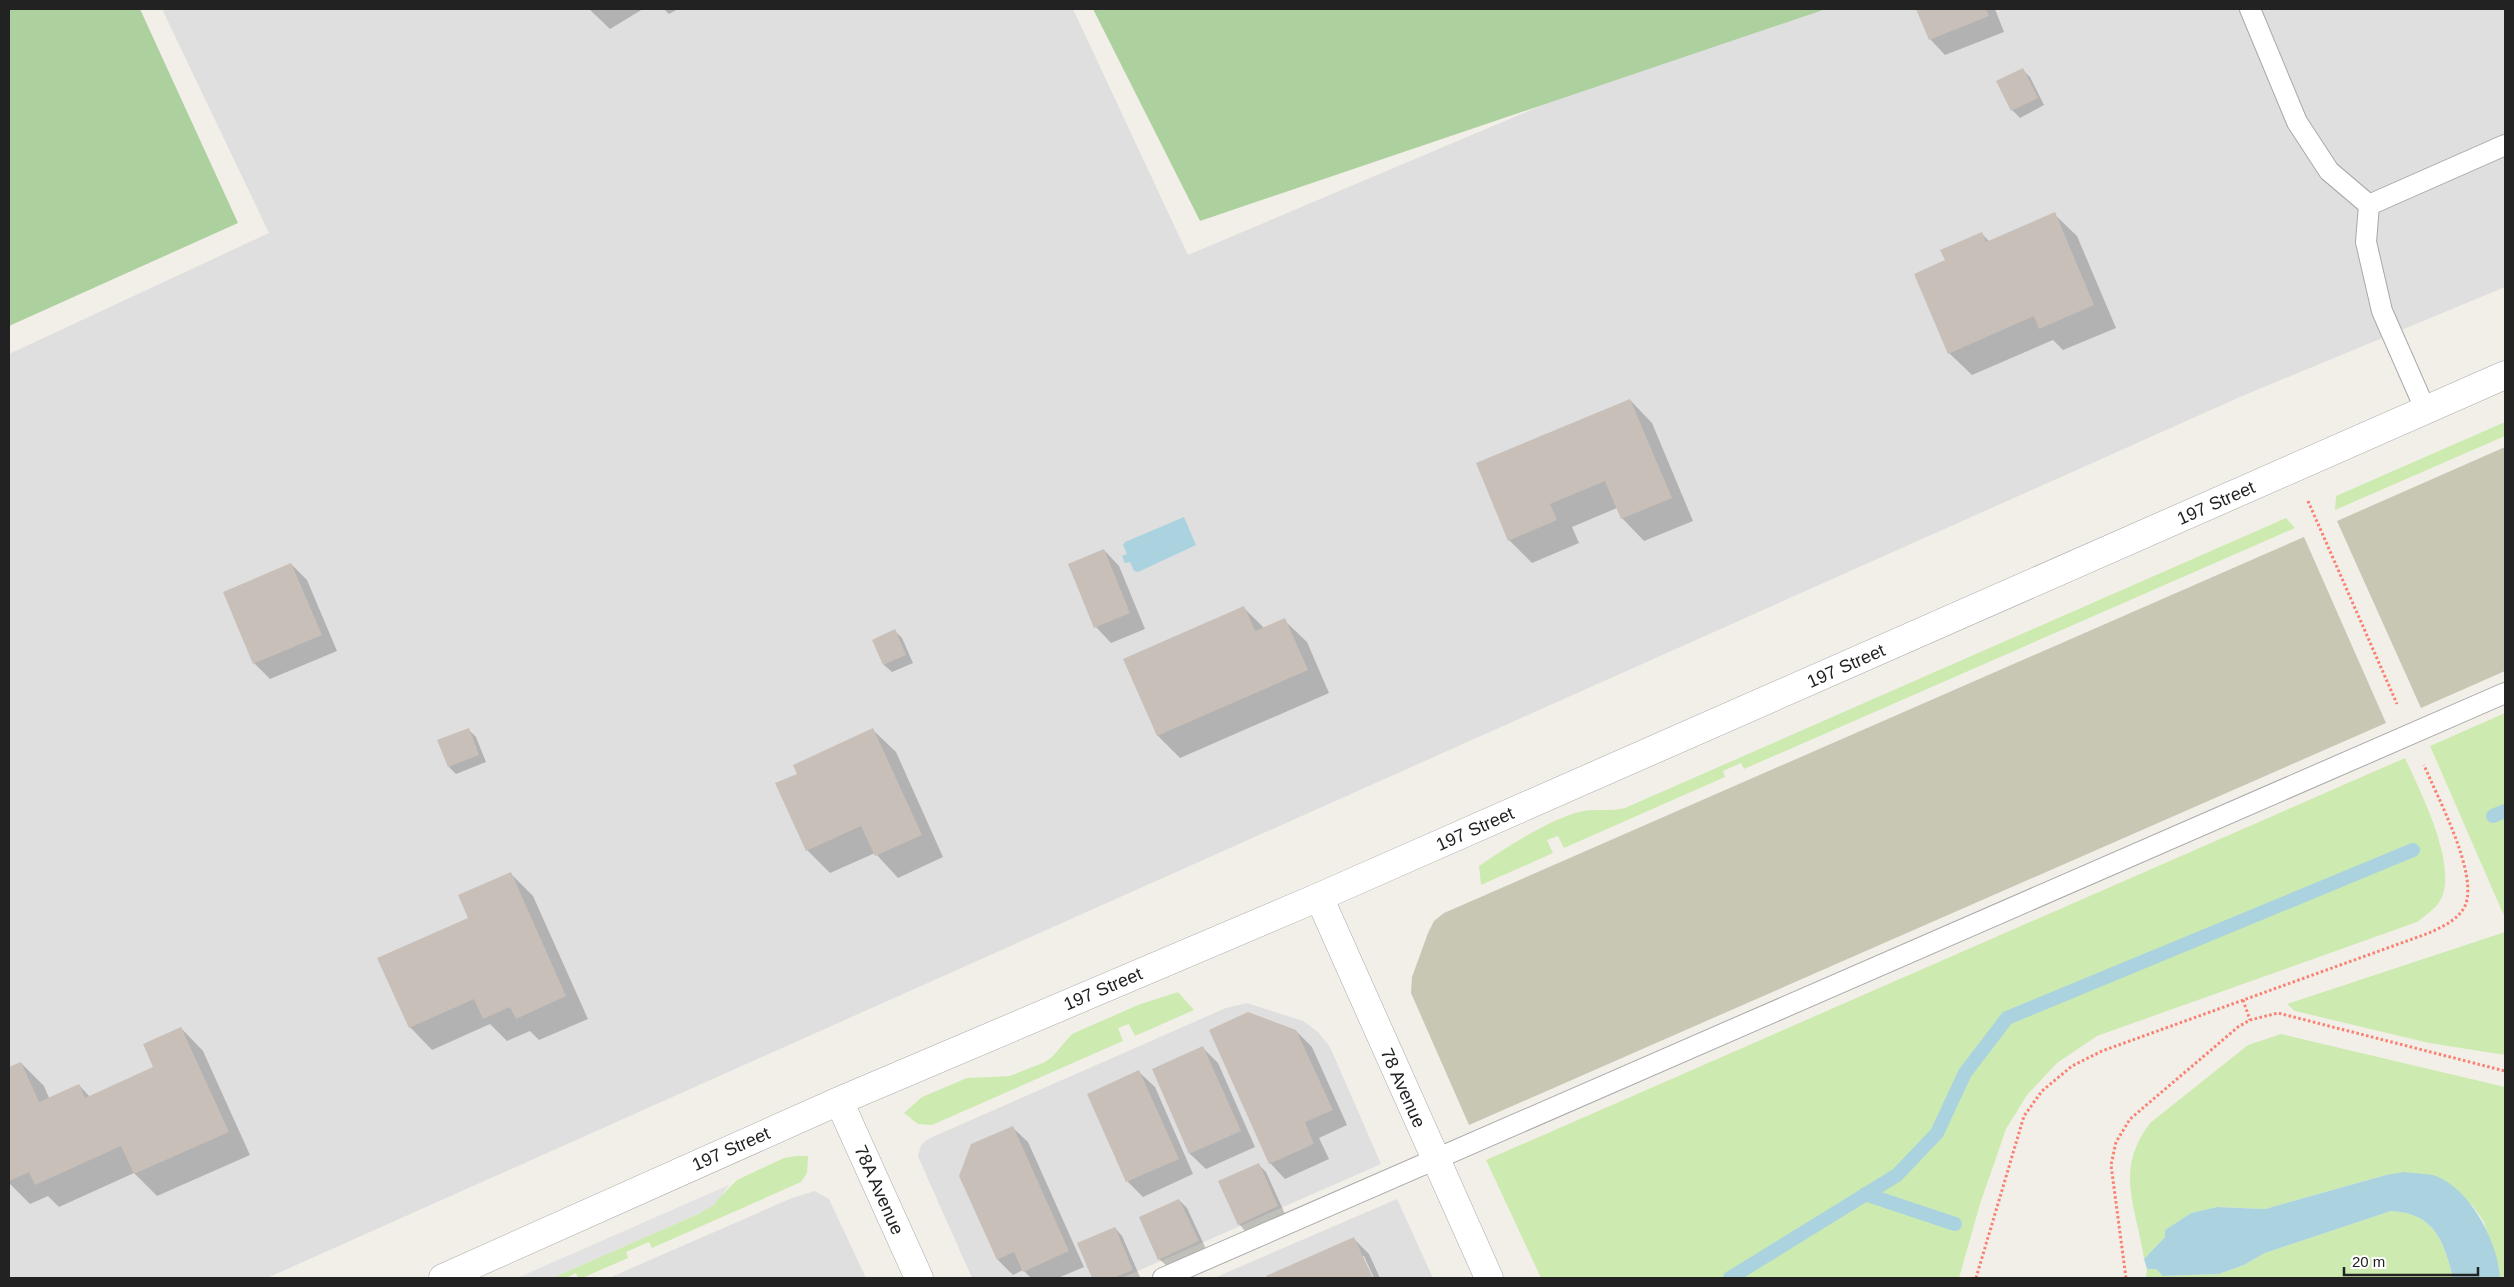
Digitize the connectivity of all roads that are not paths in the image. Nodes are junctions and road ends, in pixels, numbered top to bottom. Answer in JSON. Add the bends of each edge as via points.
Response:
{"nodes":[{"id":1,"x":2250,"y":9,"type":"edge"},
{"id":2,"x":2505,"y":145,"type":"edge"},
{"id":3,"x":2369,"y":206,"type":"junction"},
{"id":4,"x":2505,"y":375,"type":"edge"},
{"id":5,"x":2426,"y":411,"type":"junction"},
{"id":6,"x":2505,"y":693,"type":"edge"},
{"id":7,"x":1319,"y":897,"type":"junction"},
{"id":8,"x":839,"y":1101,"type":"junction"},
{"id":9,"x":1435,"y":1160,"type":"junction"},
{"id":10,"x":443,"y":1278,"type":"edge"},
{"id":11,"x":919,"y":1278,"type":"edge"},
{"id":12,"x":1163,"y":1278,"type":"edge"},
{"id":13,"x":1489,"y":1278,"type":"edge"}],
"edges":[{"from":1,"to":3,"type":"lane","via":[[2297,122],[2330,171]]},
{"from":2,"to":3,"type":"lane"},
{"from":3,"to":5,"type":"lane","via":[[2366,242],[2382,310]]},
{"from":4,"to":5,"type":"street","name":"197 Street"},
{"from":5,"to":7,"type":"street","name":"197 Street"},
{"from":6,"to":9,"type":"lane"},
{"from":7,"to":8,"type":"street","name":"197 Street"},
{"from":7,"to":9,"type":"street","name":"78 Avenue"},
{"from":8,"to":10,"type":"street","name":"197 Street"},
{"from":8,"to":11,"type":"street","name":"78A Avenue"},
{"from":9,"to":12,"type":"lane"},
{"from":9,"to":13,"type":"street","name":"78 Avenue"}]}
